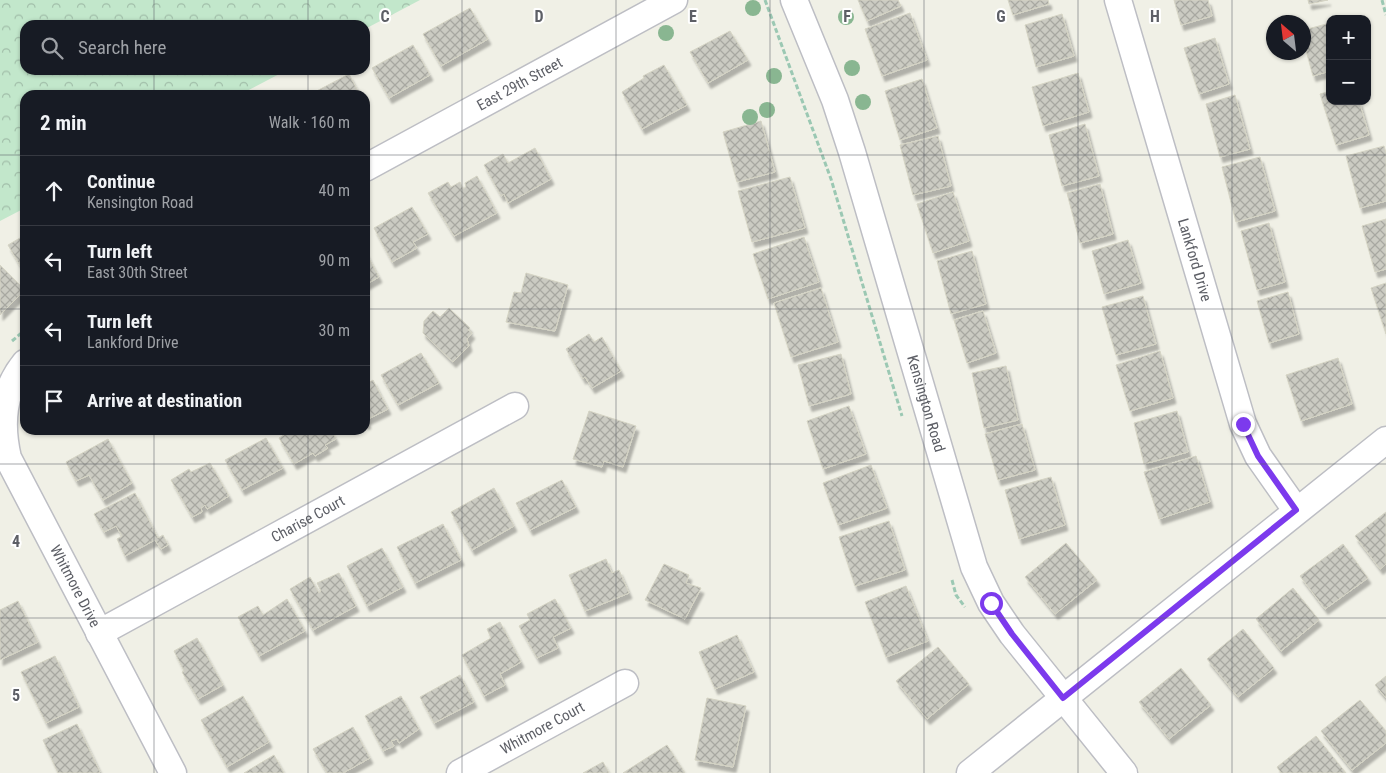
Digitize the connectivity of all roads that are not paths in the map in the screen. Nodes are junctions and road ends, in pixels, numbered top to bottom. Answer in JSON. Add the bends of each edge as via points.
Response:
{"nodes":[{"id":1,"x":674,"y":0,"type":"edge"},
{"id":2,"x":794,"y":0,"type":"edge"},
{"id":3,"x":1118,"y":0,"type":"edge"},
{"id":4,"x":370,"y":165,"type":"edge"},
{"id":5,"x":20,"y":372,"type":"edge"},
{"id":6,"x":515,"y":406,"type":"dead end"},
{"id":7,"x":1386,"y":440,"type":"edge"},
{"id":8,"x":1296,"y":510,"type":"junction"},
{"id":9,"x":99,"y":632,"type":"junction"},
{"id":10,"x":625,"y":683,"type":"dead end"},
{"id":11,"x":1063,"y":698,"type":"junction"},
{"id":12,"x":173,"y":773,"type":"edge"},
{"id":13,"x":460,"y":773,"type":"edge"},
{"id":14,"x":970,"y":773,"type":"edge"},
{"id":15,"x":1124,"y":773,"type":"edge"}],
"edges":[{"from":1,"to":4,"type":"street","name":"East 29th Street"},
{"from":2,"to":11,"type":"street","name":"Kensington Road","via":[[813,42],[846,135],[974,567],[991,603],[1012,634]]},
{"from":3,"to":8,"type":"street","name":"Lankford Drive","via":[[1243,424],[1258,456]]},
{"from":5,"to":9,"type":"street","name":"Whitmore Drive","via":[[8,392],[3,414],[8,458]]},
{"from":6,"to":9,"type":"street","name":"Charise Court"},
{"from":7,"to":8,"type":"street"},
{"from":8,"to":11,"type":"street"},
{"from":9,"to":12,"type":"street","name":"Whitmore Drive"},
{"from":10,"to":13,"type":"street","name":"Whitmore Court"},
{"from":11,"to":14,"type":"street"},
{"from":11,"to":15,"type":"street","name":"Kensington Road"}]}
